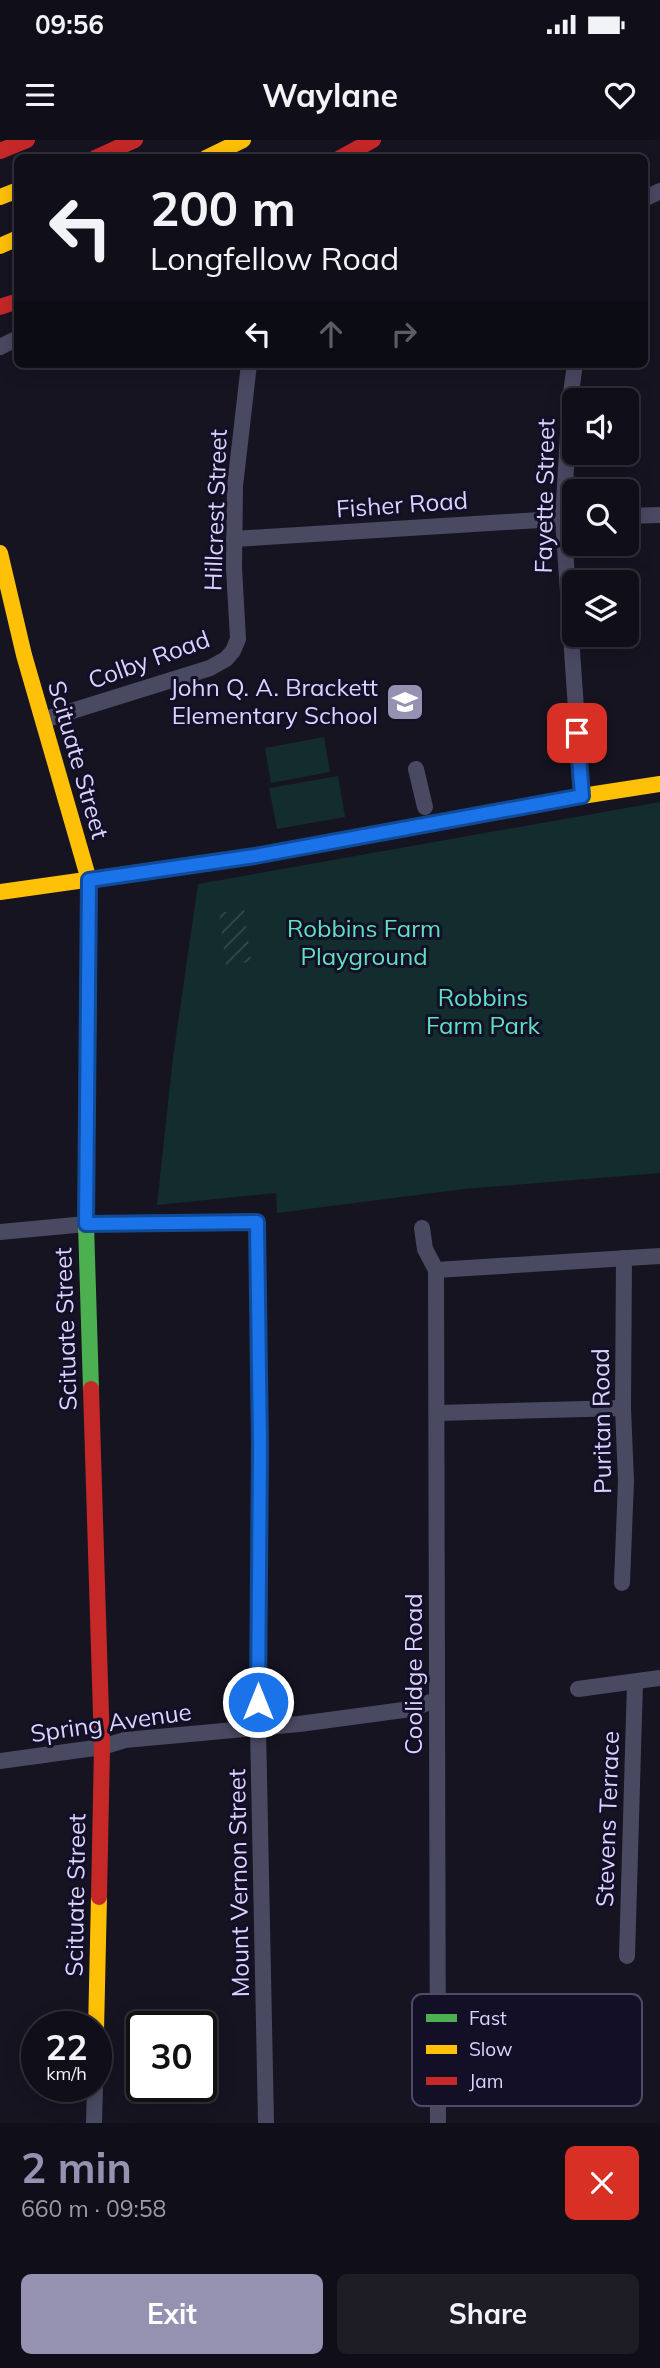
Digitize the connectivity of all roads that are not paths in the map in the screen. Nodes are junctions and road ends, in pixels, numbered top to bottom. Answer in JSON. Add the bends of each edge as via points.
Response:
{"nodes":[{"id":1,"x":27,"y":140,"type":"edge"},
{"id":2,"x":135,"y":140,"type":"edge"},
{"id":3,"x":243,"y":140,"type":"edge"},
{"id":4,"x":373,"y":140,"type":"edge"},
{"id":5,"x":0,"y":151,"type":"edge"},
{"id":6,"x":103,"y":154,"type":"edge"},
{"id":7,"x":214,"y":154,"type":"edge"},
{"id":8,"x":347,"y":154,"type":"edge"},
{"id":9,"x":248,"y":368,"type":"edge"},
{"id":10,"x":574,"y":368,"type":"edge"},
{"id":11,"x":569,"y":479,"type":"edge"},
{"id":12,"x":660,"y":515,"type":"edge"},
{"id":13,"x":639,"y":516,"type":"edge"},
{"id":14,"x":562,"y":519,"type":"edge"},
{"id":15,"x":234,"y":540,"type":"junction"},
{"id":16,"x":0,"y":553,"type":"edge"},
{"id":17,"x":570,"y":556,"type":"edge"},
{"id":18,"x":229,"y":655,"type":"joint"},
{"id":19,"x":43,"y":720,"type":"junction"},
{"id":20,"x":416,"y":769,"type":"dead end"},
{"id":21,"x":660,"y":784,"type":"edge"},
{"id":22,"x":582,"y":796,"type":"junction"},
{"id":23,"x":425,"y":807,"type":"dead end"},
{"id":24,"x":89,"y":880,"type":"junction"},
{"id":25,"x":0,"y":892,"type":"edge"},
{"id":26,"x":86,"y":1224,"type":"junction"},
{"id":27,"x":422,"y":1228,"type":"dead end"},
{"id":28,"x":0,"y":1232,"type":"edge"},
{"id":29,"x":660,"y":1256,"type":"edge"},
{"id":30,"x":624,"y":1258,"type":"junction"},
{"id":31,"x":436,"y":1270,"type":"junction"},
{"id":32,"x":623,"y":1408,"type":"junction"},
{"id":33,"x":437,"y":1413,"type":"junction"},
{"id":34,"x":622,"y":1583,"type":"dead end"},
{"id":35,"x":660,"y":1678,"type":"edge"},
{"id":36,"x":635,"y":1682,"type":"junction"},
{"id":37,"x":578,"y":1689,"type":"dead end"},
{"id":38,"x":436,"y":1700,"type":"junction"},
{"id":39,"x":258,"y":1727,"type":"junction"},
{"id":40,"x":102,"y":1746,"type":"junction"},
{"id":41,"x":0,"y":1761,"type":"edge"},
{"id":42,"x":627,"y":1956,"type":"dead end"},
{"id":43,"x":437,"y":1994,"type":"edge"},
{"id":44,"x":96,"y":2011,"type":"edge"},
{"id":45,"x":95,"y":2102,"type":"edge"},
{"id":46,"x":94,"y":2123,"type":"edge"},
{"id":47,"x":266,"y":2123,"type":"edge"}],
"edges":[{"from":1,"to":5,"type":"main road"},
{"from":2,"to":6,"type":"main road"},
{"from":3,"to":7,"type":"main road"},
{"from":4,"to":8,"type":"main road"},
{"from":9,"to":15,"type":"street","name":"Hillcrest Street","via":[[236,466]]},
{"from":10,"to":11,"type":"street","name":"Fayette Street"},
{"from":12,"to":13,"type":"street"},
{"from":14,"to":15,"type":"street","name":"Fisher Road"},
{"from":15,"to":18,"type":"street","name":"Hillcrest Street","via":[[238,636]]},
{"from":16,"to":19,"type":"main road","name":"Scituate Street"},
{"from":17,"to":22,"type":"street","name":"Fayette Street"},
{"from":18,"to":19,"type":"street","name":"Colby Road","via":[[210,668]]},
{"from":19,"to":24,"type":"main road","name":"Scituate Street"},
{"from":20,"to":23,"type":"street"},
{"from":21,"to":22,"type":"main road"},
{"from":22,"to":24,"type":"main road","via":[[255,856]]},
{"from":24,"to":25,"type":"main road"},
{"from":24,"to":26,"type":"main road","name":"Scituate Street"},
{"from":26,"to":28,"type":"street"},
{"from":26,"to":39,"type":"street","name":"Mount Vernon Street","via":[[257,1222]]},
{"from":26,"to":40,"type":"main road","name":"Scituate Street"},
{"from":27,"to":31,"type":"street","name":"Coolidge Road","via":[[425,1249]]},
{"from":29,"to":30,"type":"street"},
{"from":30,"to":31,"type":"street"},
{"from":30,"to":32,"type":"street","name":"Puritan Road"},
{"from":31,"to":33,"type":"street","name":"Coolidge Road"},
{"from":32,"to":33,"type":"street"},
{"from":32,"to":34,"type":"street","name":"Puritan Road"},
{"from":33,"to":38,"type":"street","name":"Coolidge Road"},
{"from":35,"to":36,"type":"street"},
{"from":36,"to":37,"type":"street"},
{"from":36,"to":42,"type":"street","name":"Stevens Terrace"},
{"from":38,"to":39,"type":"street","name":"Spring Avenue","via":[[411,1709]]},
{"from":38,"to":43,"type":"street","name":"Coolidge Road"},
{"from":39,"to":40,"type":"street","name":"Spring Avenue"},
{"from":39,"to":47,"type":"street","name":"Mount Vernon Street"},
{"from":40,"to":41,"type":"street","name":"Spring Avenue"},
{"from":40,"to":44,"type":"main road","name":"Scituate Street"},
{"from":45,"to":46,"type":"street"}]}
